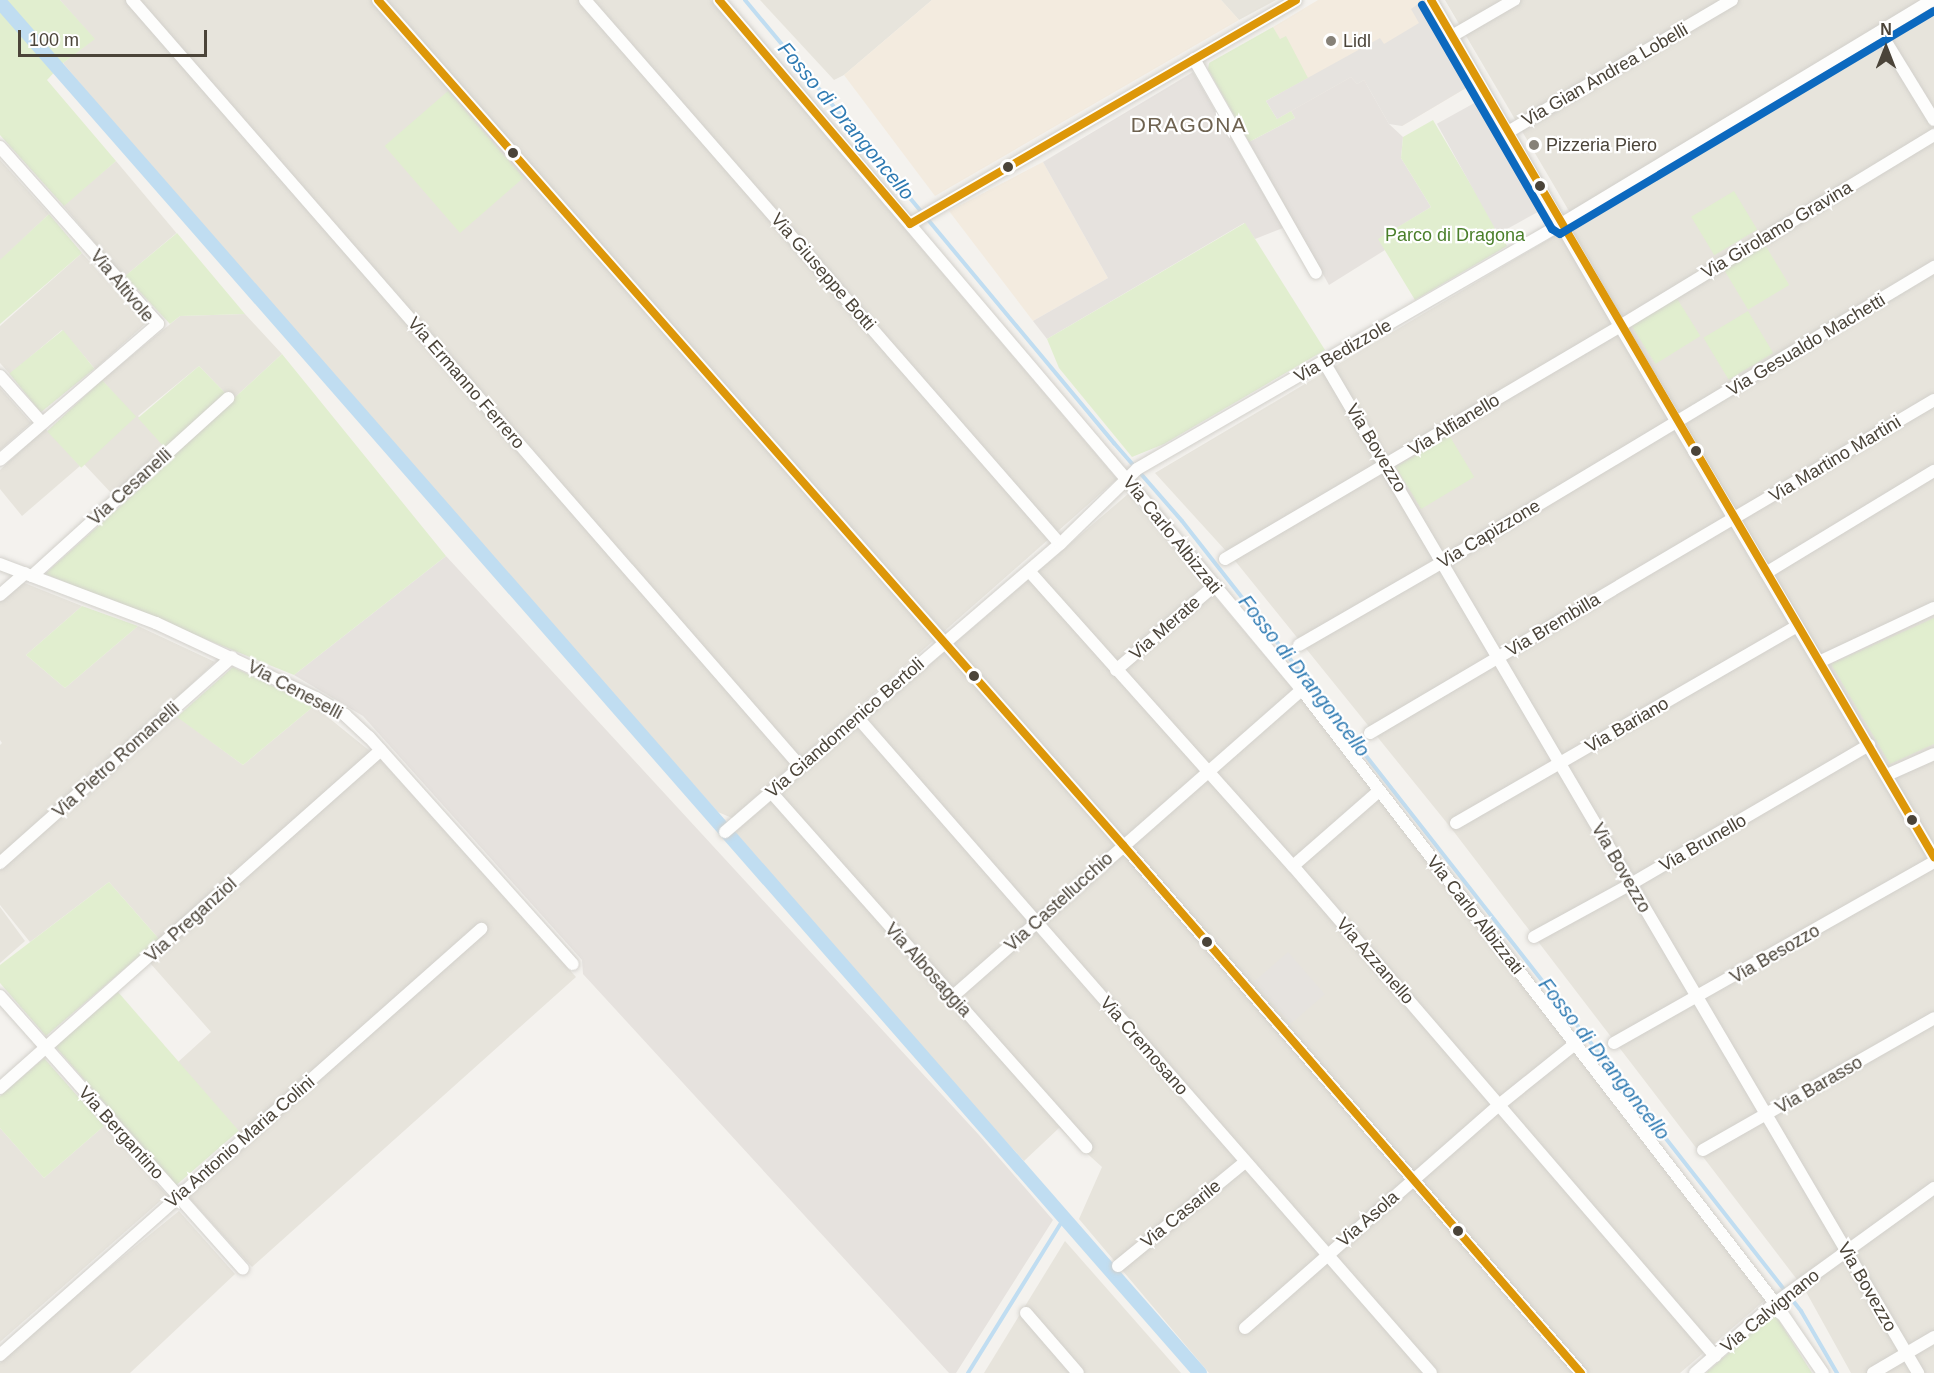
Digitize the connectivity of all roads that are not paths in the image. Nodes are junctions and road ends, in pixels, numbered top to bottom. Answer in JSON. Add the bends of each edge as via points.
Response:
{"nodes":[{"id":1,"x":132,"y":0,"type":"edge"},
{"id":2,"x":378,"y":0,"type":"edge"},
{"id":3,"x":585,"y":0,"type":"edge"},
{"id":4,"x":718,"y":0,"type":"edge"},
{"id":5,"x":1296,"y":0,"type":"edge"},
{"id":6,"x":1431,"y":0,"type":"edge"},
{"id":7,"x":1514,"y":0,"type":"edge"},
{"id":8,"x":1732,"y":0,"type":"edge"},
{"id":9,"x":1932,"y":0,"type":"edge"},
{"id":10,"x":1880,"y":32,"type":"junction"},
{"id":11,"x":1452,"y":36,"type":"junction"},
{"id":12,"x":1194,"y":59,"type":"junction"},
{"id":13,"x":1934,"y":120,"type":"edge"},
{"id":14,"x":1508,"y":132,"type":"junction"},
{"id":15,"x":1934,"y":135,"type":"edge"},
{"id":16,"x":0,"y":147,"type":"edge"},
{"id":17,"x":910,"y":224,"type":"junction"},
{"id":18,"x":1561,"y":224,"type":"junction"},
{"id":19,"x":1934,"y":267,"type":"edge"},
{"id":20,"x":1316,"y":273,"type":"dead end"},
{"id":21,"x":1620,"y":326,"type":"junction"},
{"id":22,"x":1324,"y":362,"type":"junction"},
{"id":23,"x":0,"y":376,"type":"edge"},
{"id":24,"x":228,"y":399,"type":"dead end"},
{"id":25,"x":1934,"y":400,"type":"edge"},
{"id":26,"x":1677,"y":422,"type":"junction"},
{"id":27,"x":42,"y":423,"type":"junction"},
{"id":28,"x":0,"y":460,"type":"edge"},
{"id":29,"x":1386,"y":465,"type":"junction"},
{"id":30,"x":1933,"y":474,"type":"edge"},
{"id":31,"x":1127,"y":480,"type":"junction"},
{"id":32,"x":1735,"y":518,"type":"junction"},
{"id":33,"x":1060,"y":544,"type":"junction"},
{"id":34,"x":1225,"y":559,"type":"dead end"},
{"id":35,"x":1443,"y":562,"type":"junction"},
{"id":36,"x":0,"y":564,"type":"edge"},
{"id":37,"x":1029,"y":571,"type":"junction"},
{"id":38,"x":1766,"y":573,"type":"junction"},
{"id":39,"x":28,"y":575,"type":"junction"},
{"id":40,"x":1214,"y":586,"type":"junction"},
{"id":41,"x":0,"y":595,"type":"edge"},
{"id":42,"x":1934,"y":608,"type":"edge"},
{"id":43,"x":1797,"y":626,"type":"junction"},
{"id":44,"x":944,"y":642,"type":"junction"},
{"id":45,"x":1299,"y":645,"type":"dead end"},
{"id":46,"x":232,"y":657,"type":"junction"},
{"id":47,"x":1498,"y":657,"type":"junction"},
{"id":48,"x":1819,"y":662,"type":"junction"},
{"id":49,"x":1116,"y":670,"type":"junction"},
{"id":50,"x":1302,"y":690,"type":"junction"},
{"id":51,"x":858,"y":718,"type":"junction"},
{"id":52,"x":1370,"y":733,"type":"dead end"},
{"id":53,"x":1869,"y":745,"type":"junction"},
{"id":54,"x":381,"y":750,"type":"junction"},
{"id":55,"x":1934,"y":754,"type":"edge"},
{"id":56,"x":1560,"y":763,"type":"junction"},
{"id":57,"x":800,"y":766,"type":"junction"},
{"id":58,"x":1208,"y":773,"type":"junction"},
{"id":59,"x":1887,"y":775,"type":"junction"},
{"id":60,"x":1379,"y":791,"type":"junction"},
{"id":61,"x":771,"y":792,"type":"junction"},
{"id":62,"x":1456,"y":823,"type":"dead end"},
{"id":63,"x":725,"y":832,"type":"dead end"},
{"id":64,"x":1123,"y":845,"type":"junction"},
{"id":65,"x":1934,"y":857,"type":"edge"},
{"id":66,"x":1934,"y":862,"type":"edge"},
{"id":67,"x":0,"y":863,"type":"edge"},
{"id":68,"x":1293,"y":866,"type":"junction"},
{"id":69,"x":1631,"y":885,"type":"junction"},
{"id":70,"x":1037,"y":922,"type":"junction"},
{"id":71,"x":481,"y":929,"type":"dead end"},
{"id":72,"x":1534,"y":937,"type":"dead end"},
{"id":73,"x":573,"y":964,"type":"dead end"},
{"id":74,"x":0,"y":996,"type":"edge"},
{"id":75,"x":952,"y":997,"type":"junction"},
{"id":76,"x":1696,"y":999,"type":"junction"},
{"id":77,"x":1934,"y":1018,"type":"edge"},
{"id":78,"x":1614,"y":1043,"type":"dead end"},
{"id":79,"x":1575,"y":1044,"type":"junction"},
{"id":80,"x":46,"y":1049,"type":"junction"},
{"id":81,"x":0,"y":1088,"type":"edge"},
{"id":82,"x":1499,"y":1105,"type":"junction"},
{"id":83,"x":1767,"y":1115,"type":"junction"},
{"id":84,"x":1086,"y":1147,"type":"dead end"},
{"id":85,"x":1703,"y":1150,"type":"dead end"},
{"id":86,"x":1245,"y":1162,"type":"junction"},
{"id":87,"x":1413,"y":1180,"type":"junction"},
{"id":88,"x":1934,"y":1188,"type":"edge"},
{"id":89,"x":178,"y":1196,"type":"junction"},
{"id":90,"x":1846,"y":1250,"type":"junction"},
{"id":91,"x":1327,"y":1255,"type":"junction"},
{"id":92,"x":1118,"y":1266,"type":"dead end"},
{"id":93,"x":243,"y":1269,"type":"dead end"},
{"id":94,"x":1775,"y":1303,"type":"junction"},
{"id":95,"x":1026,"y":1313,"type":"dead end"},
{"id":96,"x":1245,"y":1328,"type":"dead end"},
{"id":97,"x":1934,"y":1337,"type":"edge"},
{"id":98,"x":1906,"y":1353,"type":"junction"},
{"id":99,"x":0,"y":1355,"type":"edge"},
{"id":100,"x":1715,"y":1356,"type":"junction"},
{"id":101,"x":1078,"y":1373,"type":"edge"},
{"id":102,"x":1431,"y":1373,"type":"edge"},
{"id":103,"x":1581,"y":1373,"type":"edge"},
{"id":104,"x":1695,"y":1373,"type":"edge"},
{"id":105,"x":1823,"y":1373,"type":"edge"},
{"id":106,"x":1873,"y":1373,"type":"edge"},
{"id":107,"x":1918,"y":1373,"type":"edge"}],
"edges":[{"from":1,"to":57,"type":"street","name":"Via Ermanno Ferrero"},
{"from":2,"to":44,"type":"street"},
{"from":3,"to":33,"type":"street","name":"Via Giuseppe Botti"},
{"from":4,"to":17,"type":"street","name":"Via Carlo Albizzati"},
{"from":5,"to":12,"type":"street"},
{"from":6,"to":11,"type":"street"},
{"from":7,"to":11,"type":"street"},
{"from":8,"to":14,"type":"street","name":"Via Gian Andrea Lobelli"},
{"from":9,"to":10,"type":"street","name":"Via Bedizzole"},
{"from":10,"to":13,"type":"street"},
{"from":10,"to":18,"type":"street","name":"Via Bedizzole"},
{"from":11,"to":14,"type":"street"},
{"from":12,"to":17,"type":"street"},
{"from":12,"to":20,"type":"street"},
{"from":14,"to":18,"type":"street"},
{"from":15,"to":21,"type":"street","name":"Via Girolamo Gravina"},
{"from":16,"to":27,"type":"street","name":"Via Altivole","via":[[158,324]]},
{"from":17,"to":31,"type":"street","name":"Via Carlo Albizzati"},
{"from":18,"to":21,"type":"street"},
{"from":18,"to":22,"type":"street","name":"Via Bedizzole"},
{"from":19,"to":26,"type":"street","name":"Via Gesualdo Machetti"},
{"from":21,"to":26,"type":"street"},
{"from":21,"to":29,"type":"street","name":"Via Alfianello"},
{"from":22,"to":29,"type":"street","name":"Via Bovezzo"},
{"from":22,"to":31,"type":"street","name":"Via Bedizzole","via":[[1149,461]]},
{"from":23,"to":27,"type":"street"},
{"from":24,"to":39,"type":"street","name":"Via Cesanelli"},
{"from":25,"to":32,"type":"street","name":"Via Martino Martini"},
{"from":26,"to":32,"type":"street"},
{"from":26,"to":35,"type":"street","name":"Via Capizzone"},
{"from":27,"to":28,"type":"street","name":"Via Altivole"},
{"from":29,"to":34,"type":"street","name":"Via Alfianello"},
{"from":29,"to":35,"type":"street","name":"Via Bovezzo"},
{"from":30,"to":38,"type":"street"},
{"from":31,"to":33,"type":"street","name":"Via Giandomenico Bertoli"},
{"from":31,"to":40,"type":"street","name":"Via Carlo Albizzati"},
{"from":32,"to":38,"type":"street"},
{"from":32,"to":47,"type":"street","name":"Via Brembilla"},
{"from":33,"to":37,"type":"street","name":"Via Giandomenico Bertoli"},
{"from":35,"to":45,"type":"street","name":"Via Capizzone"},
{"from":35,"to":47,"type":"street","name":"Via Bovezzo"},
{"from":36,"to":39,"type":"street","name":"Via Ceneselli"},
{"from":37,"to":44,"type":"street","name":"Via Giandomenico Bertoli"},
{"from":37,"to":49,"type":"street","name":"Via Azzanello"},
{"from":38,"to":43,"type":"street"},
{"from":39,"to":41,"type":"street","name":"Via Cesanelli"},
{"from":39,"to":46,"type":"street","name":"Via Ceneselli","via":[[126,610]]},
{"from":40,"to":49,"type":"street","name":"Via Merate"},
{"from":40,"to":50,"type":"street","name":"Via Carlo Albizzati"},
{"from":42,"to":48,"type":"street"},
{"from":43,"to":48,"type":"street"},
{"from":43,"to":56,"type":"street","name":"Via Bariano"},
{"from":44,"to":51,"type":"street","name":"Via Giandomenico Bertoli"},
{"from":44,"to":64,"type":"street"},
{"from":46,"to":54,"type":"street","name":"Via Ceneselli","via":[[333,707],[361,728]]},
{"from":46,"to":67,"type":"street","name":"Via Pietro Romanelli"},
{"from":47,"to":52,"type":"street","name":"Via Brembilla"},
{"from":47,"to":56,"type":"street","name":"Via Bovezzo"},
{"from":48,"to":53,"type":"street"},
{"from":49,"to":58,"type":"street","name":"Via Azzanello"},
{"from":50,"to":58,"type":"street","name":"Via Castellucchio"},
{"from":50,"to":60,"type":"street","name":"Via Carlo Albizzati"},
{"from":51,"to":57,"type":"street","name":"Via Giandomenico Bertoli"},
{"from":51,"to":70,"type":"street","name":"Via Cremosano"},
{"from":53,"to":59,"type":"street"},
{"from":53,"to":69,"type":"street","name":"Via Brunello"},
{"from":54,"to":73,"type":"street","name":"Via Ceneselli"},
{"from":54,"to":80,"type":"street","name":"Via Preganziol"},
{"from":55,"to":59,"type":"street"},
{"from":56,"to":62,"type":"street","name":"Via Bariano"},
{"from":56,"to":69,"type":"street","name":"Via Bovezzo"},
{"from":57,"to":61,"type":"street","name":"Via Giandomenico Bertoli"},
{"from":58,"to":64,"type":"street","name":"Via Castellucchio"},
{"from":58,"to":68,"type":"street","name":"Via Azzanello"},
{"from":59,"to":65,"type":"street"},
{"from":60,"to":68,"type":"street"},
{"from":60,"to":79,"type":"street","name":"Via Carlo Albizzati"},
{"from":61,"to":63,"type":"street","name":"Via Giandomenico Bertoli"},
{"from":61,"to":75,"type":"street","name":"Via Albosaggia"},
{"from":64,"to":70,"type":"street","name":"Via Castellucchio"},
{"from":64,"to":87,"type":"street"},
{"from":66,"to":76,"type":"street","name":"Via Besozzo"},
{"from":68,"to":82,"type":"street","name":"Via Azzanello"},
{"from":69,"to":72,"type":"street","name":"Via Brunello"},
{"from":69,"to":76,"type":"street","name":"Via Bovezzo"},
{"from":70,"to":75,"type":"street","name":"Via Castellucchio"},
{"from":70,"to":86,"type":"street","name":"Via Cremosano"},
{"from":71,"to":89,"type":"street","name":"Via Antonio Maria Colini"},
{"from":74,"to":80,"type":"street","name":"Via Bergantino"},
{"from":75,"to":84,"type":"street","name":"Via Albosaggia"},
{"from":76,"to":78,"type":"street","name":"Via Besozzo"},
{"from":76,"to":83,"type":"street","name":"Via Bovezzo"},
{"from":77,"to":83,"type":"street","name":"Via Barasso"},
{"from":79,"to":82,"type":"street","name":"Via Asola"},
{"from":79,"to":94,"type":"street","name":"Via Carlo Albizzati"},
{"from":80,"to":81,"type":"street","name":"Via Preganziol"},
{"from":80,"to":89,"type":"street","name":"Via Bergantino"},
{"from":82,"to":87,"type":"street","name":"Via Asola"},
{"from":82,"to":100,"type":"street","name":"Via Azzanello"},
{"from":83,"to":85,"type":"street","name":"Via Barasso"},
{"from":83,"to":90,"type":"street","name":"Via Bovezzo"},
{"from":86,"to":91,"type":"street","name":"Via Cremosano"},
{"from":86,"to":92,"type":"street","name":"Via Casarile"},
{"from":87,"to":91,"type":"street","name":"Via Asola"},
{"from":87,"to":103,"type":"street"},
{"from":88,"to":90,"type":"street","name":"Via Calvignano"},
{"from":89,"to":93,"type":"street","name":"Via Bergantino"},
{"from":89,"to":99,"type":"street","name":"Via Antonio Maria Colini"},
{"from":90,"to":94,"type":"street","name":"Via Calvignano"},
{"from":90,"to":98,"type":"street","name":"Via Bovezzo"},
{"from":91,"to":96,"type":"street","name":"Via Asola"},
{"from":91,"to":102,"type":"street","name":"Via Cremosano"},
{"from":94,"to":100,"type":"street","name":"Via Calvignano"},
{"from":94,"to":105,"type":"street","name":"Via Carlo Albizzati"},
{"from":95,"to":101,"type":"street"},
{"from":97,"to":98,"type":"street"},
{"from":98,"to":106,"type":"street"},
{"from":98,"to":107,"type":"street","name":"Via Bovezzo"},
{"from":100,"to":104,"type":"street","name":"Via Calvignano"}]}
